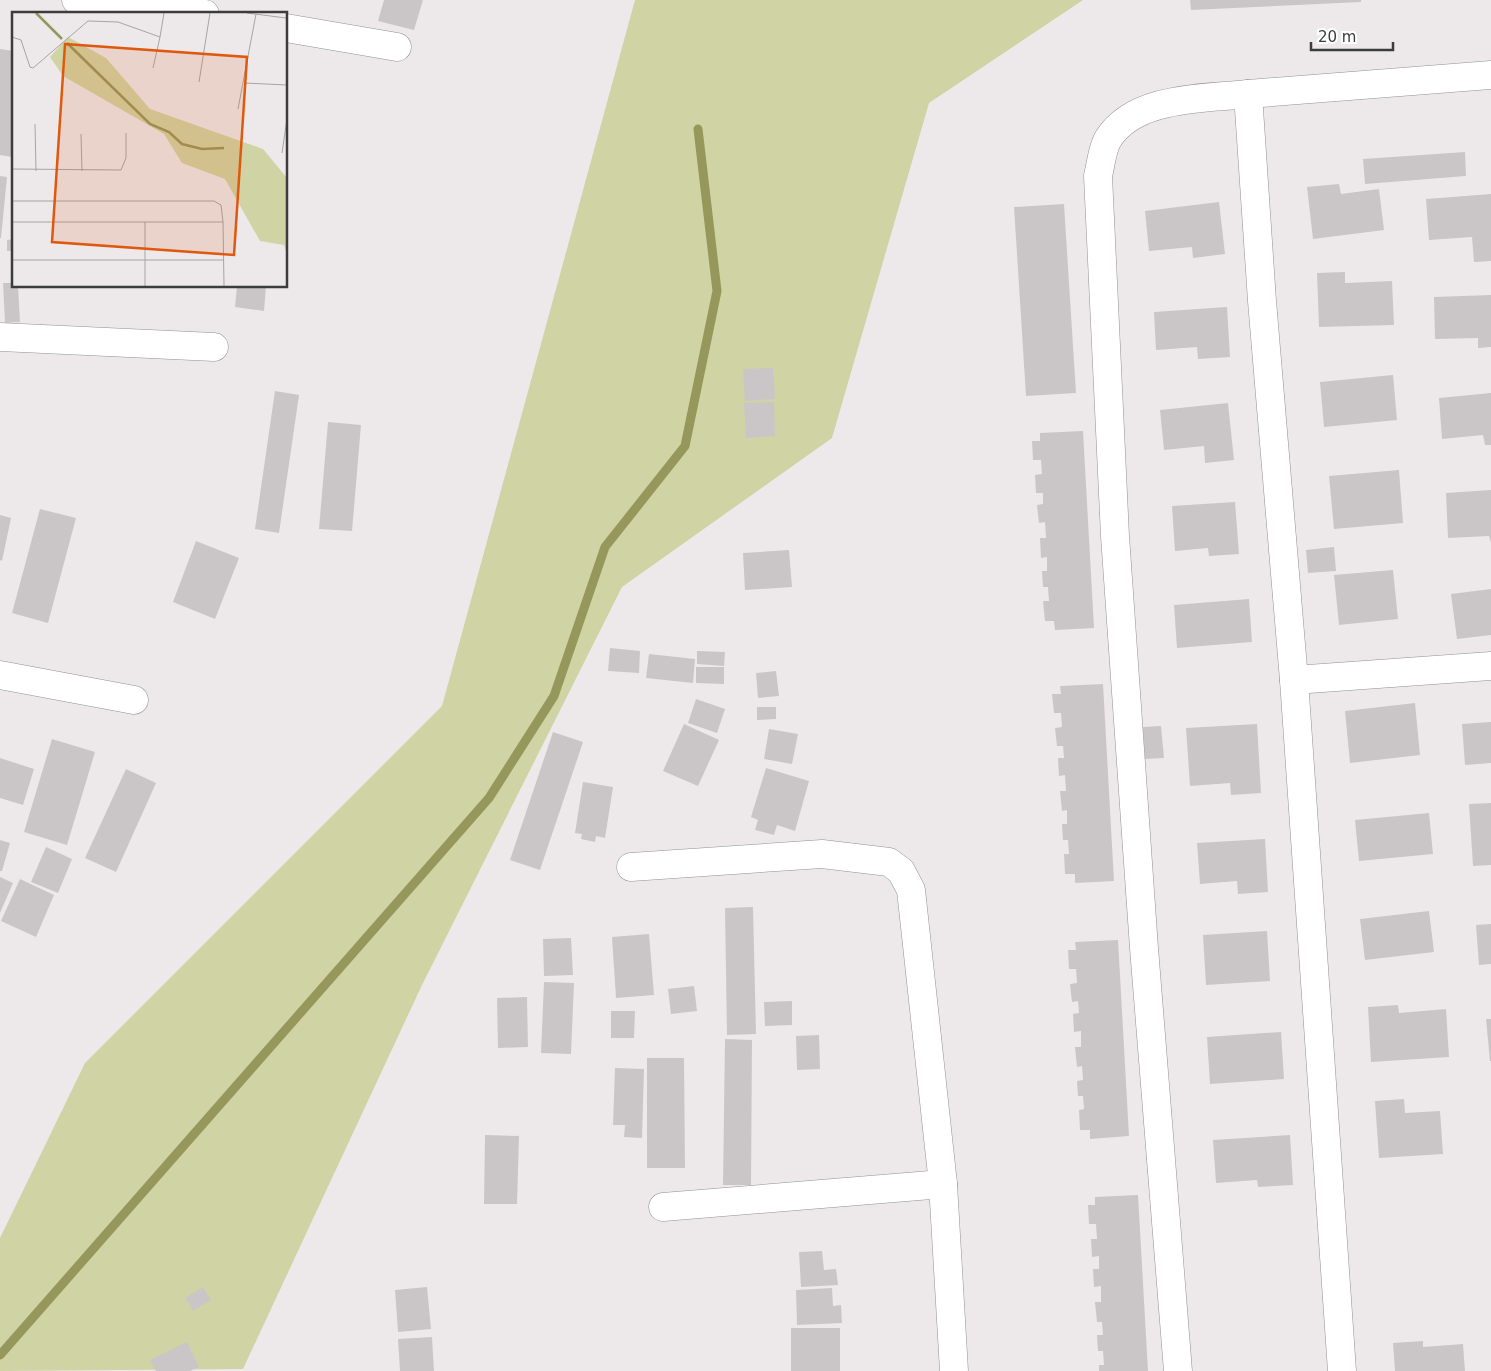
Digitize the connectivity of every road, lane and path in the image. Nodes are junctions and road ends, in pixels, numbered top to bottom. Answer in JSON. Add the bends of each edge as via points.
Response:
{"nodes":[{"id":1,"x":76,"y":0,"type":"edge"},
{"id":2,"x":202,"y":9,"type":"edge"},
{"id":3,"x":288,"y":28,"type":"edge"},
{"id":4,"x":397,"y":47,"type":"dead end"},
{"id":5,"x":1491,"y":75,"type":"edge"},
{"id":6,"x":1248,"y":94,"type":"junction"},
{"id":7,"x":0,"y":337,"type":"edge"},
{"id":8,"x":214,"y":347,"type":"dead end"},
{"id":9,"x":1491,"y":666,"type":"edge"},
{"id":10,"x":0,"y":674,"type":"edge"},
{"id":11,"x":1294,"y":680,"type":"junction"},
{"id":12,"x":134,"y":700,"type":"dead end"},
{"id":13,"x":631,"y":868,"type":"dead end"},
{"id":14,"x":943,"y":1184,"type":"junction"},
{"id":15,"x":663,"y":1207,"type":"dead end"},
{"id":16,"x":954,"y":1371,"type":"edge"},
{"id":17,"x":1178,"y":1371,"type":"edge"},
{"id":18,"x":1342,"y":1371,"type":"edge"}],
"edges":[{"from":1,"to":2,"type":"street"},
{"from":3,"to":4,"type":"street"},
{"from":5,"to":6,"type":"street"},
{"from":6,"to":11,"type":"street"},
{"from":6,"to":17,"type":"street","via":[[1152,105],[1122,121],[1107,140],[1098,176],[1115,536]]},
{"from":7,"to":8,"type":"street"},
{"from":9,"to":11,"type":"street"},
{"from":10,"to":12,"type":"street"},
{"from":11,"to":18,"type":"street"},
{"from":13,"to":14,"type":"street","via":[[822,854],[889,862],[901,871],[911,890]]},
{"from":14,"to":15,"type":"street"},
{"from":14,"to":16,"type":"street"}]}
